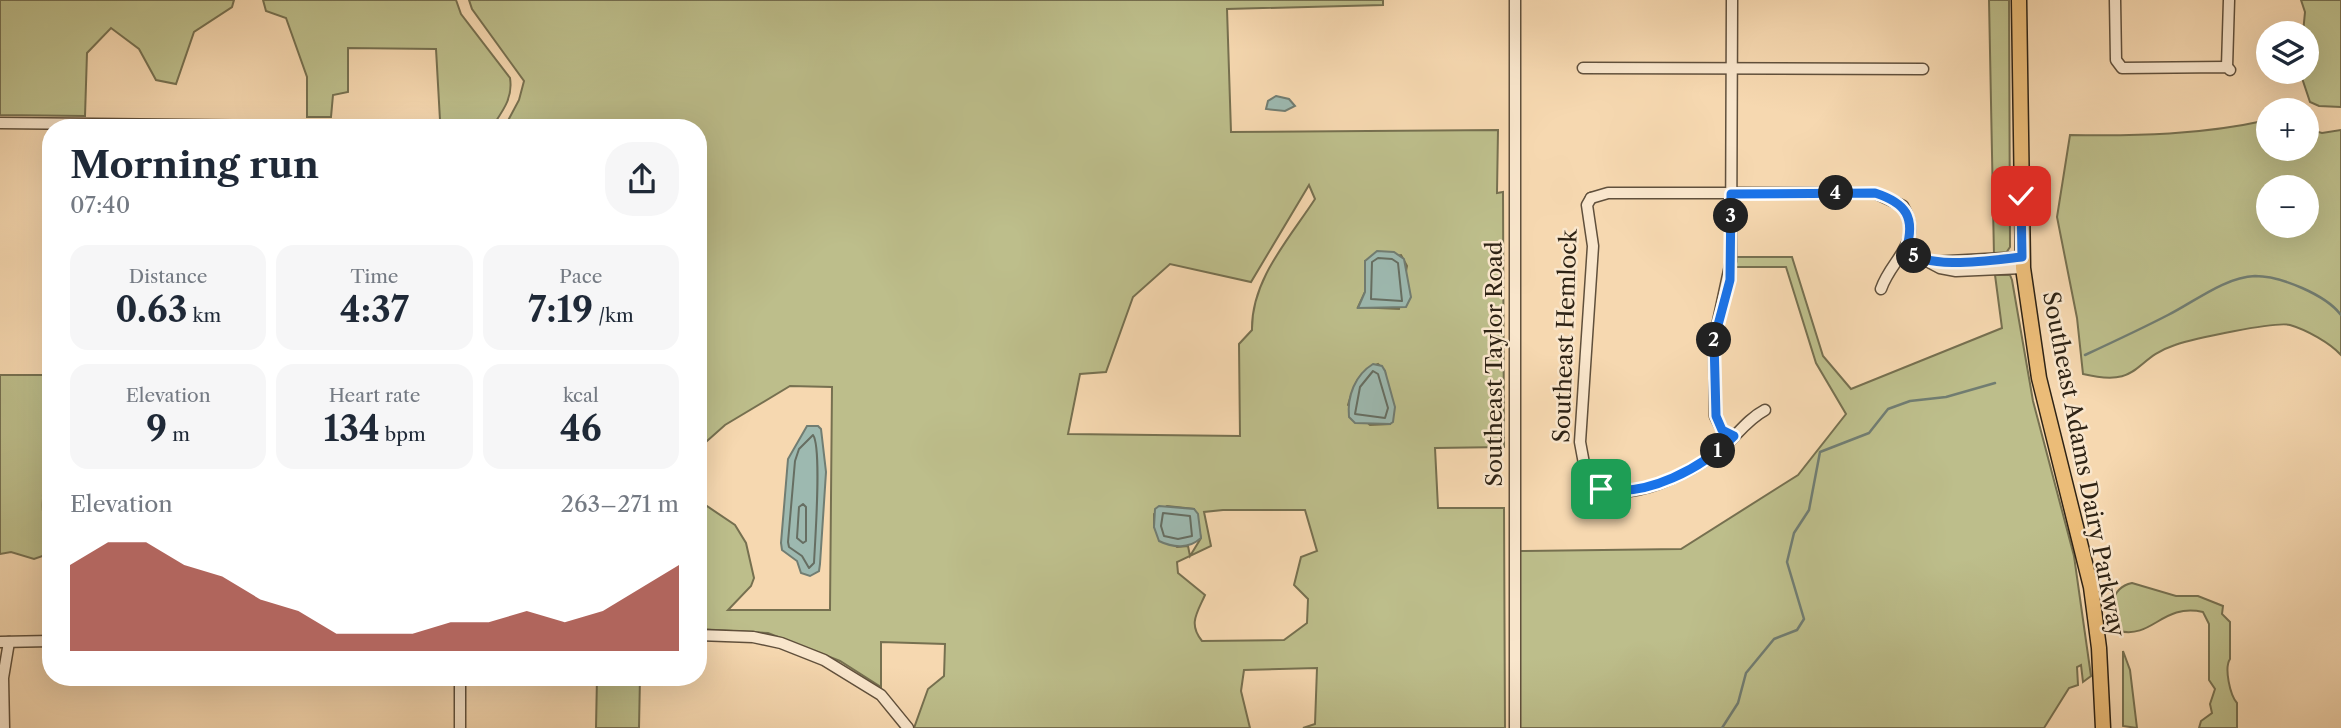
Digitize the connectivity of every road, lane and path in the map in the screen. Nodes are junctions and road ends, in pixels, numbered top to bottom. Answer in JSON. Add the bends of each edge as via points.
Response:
{"nodes":[{"id":1,"x":1515,"y":0,"type":"edge"},
{"id":2,"x":1732,"y":0,"type":"edge"},
{"id":3,"x":2019,"y":0,"type":"edge"},
{"id":4,"x":2115,"y":0,"type":"edge"},
{"id":5,"x":2229,"y":0,"type":"edge"},
{"id":6,"x":1583,"y":68,"type":"dead end"},
{"id":7,"x":1732,"y":68,"type":"junction"},
{"id":8,"x":1923,"y":69,"type":"dead end"},
{"id":9,"x":0,"y":123,"type":"edge"},
{"id":10,"x":42,"y":123,"type":"edge"},
{"id":11,"x":1731,"y":194,"type":"junction"},
{"id":12,"x":1906,"y":250,"type":"junction"},
{"id":13,"x":2022,"y":263,"type":"junction"},
{"id":14,"x":1881,"y":289,"type":"dead end"},
{"id":15,"x":1765,"y":410,"type":"dead end"},
{"id":16,"x":1734,"y":436,"type":"junction"},
{"id":17,"x":707,"y":635,"type":"edge"},
{"id":18,"x":42,"y":640,"type":"edge"},
{"id":19,"x":5,"y":642,"type":"edge"},
{"id":20,"x":460,"y":686,"type":"edge"},
{"id":21,"x":4,"y":728,"type":"edge"},
{"id":22,"x":460,"y":728,"type":"edge"},
{"id":23,"x":908,"y":728,"type":"edge"},
{"id":24,"x":1515,"y":728,"type":"edge"},
{"id":25,"x":2103,"y":728,"type":"edge"}],
"edges":[{"from":1,"to":24,"type":"street","name":"Southeast Taylor Road"},
{"from":2,"to":7,"type":"street"},
{"from":3,"to":13,"type":"main road","name":"Southeast Adams Dairy Parkway"},
{"from":4,"to":5,"type":"street","via":[[2117,68],[2128,70],[2229,69]]},
{"from":6,"to":7,"type":"street"},
{"from":7,"to":8,"type":"street"},
{"from":7,"to":11,"type":"street"},
{"from":9,"to":10,"type":"street"},
{"from":11,"to":12,"type":"street","via":[[1875,193],[1906,202],[1910,237]]},
{"from":11,"to":16,"type":"street","via":[[1730,280],[1714,340],[1716,416],[1722,430]]},
{"from":11,"to":16,"type":"street","name":"Southeast Hemlock","via":[[1587,194],[1593,246],[1580,442],[1590,489],[1610,491],[1654,487],[1718,451]]},
{"from":12,"to":13,"type":"street","via":[[1931,262]]},
{"from":12,"to":14,"type":"street"},
{"from":13,"to":25,"type":"main road","name":"Southeast Adams Dairy Parkway","via":[[2041,390],[2091,587]]},
{"from":15,"to":16,"type":"street"},
{"from":17,"to":23,"type":"street","via":[[754,637],[824,660],[881,695]]},
{"from":18,"to":19,"type":"street"},
{"from":19,"to":21,"type":"street"},
{"from":20,"to":22,"type":"street"}]}
